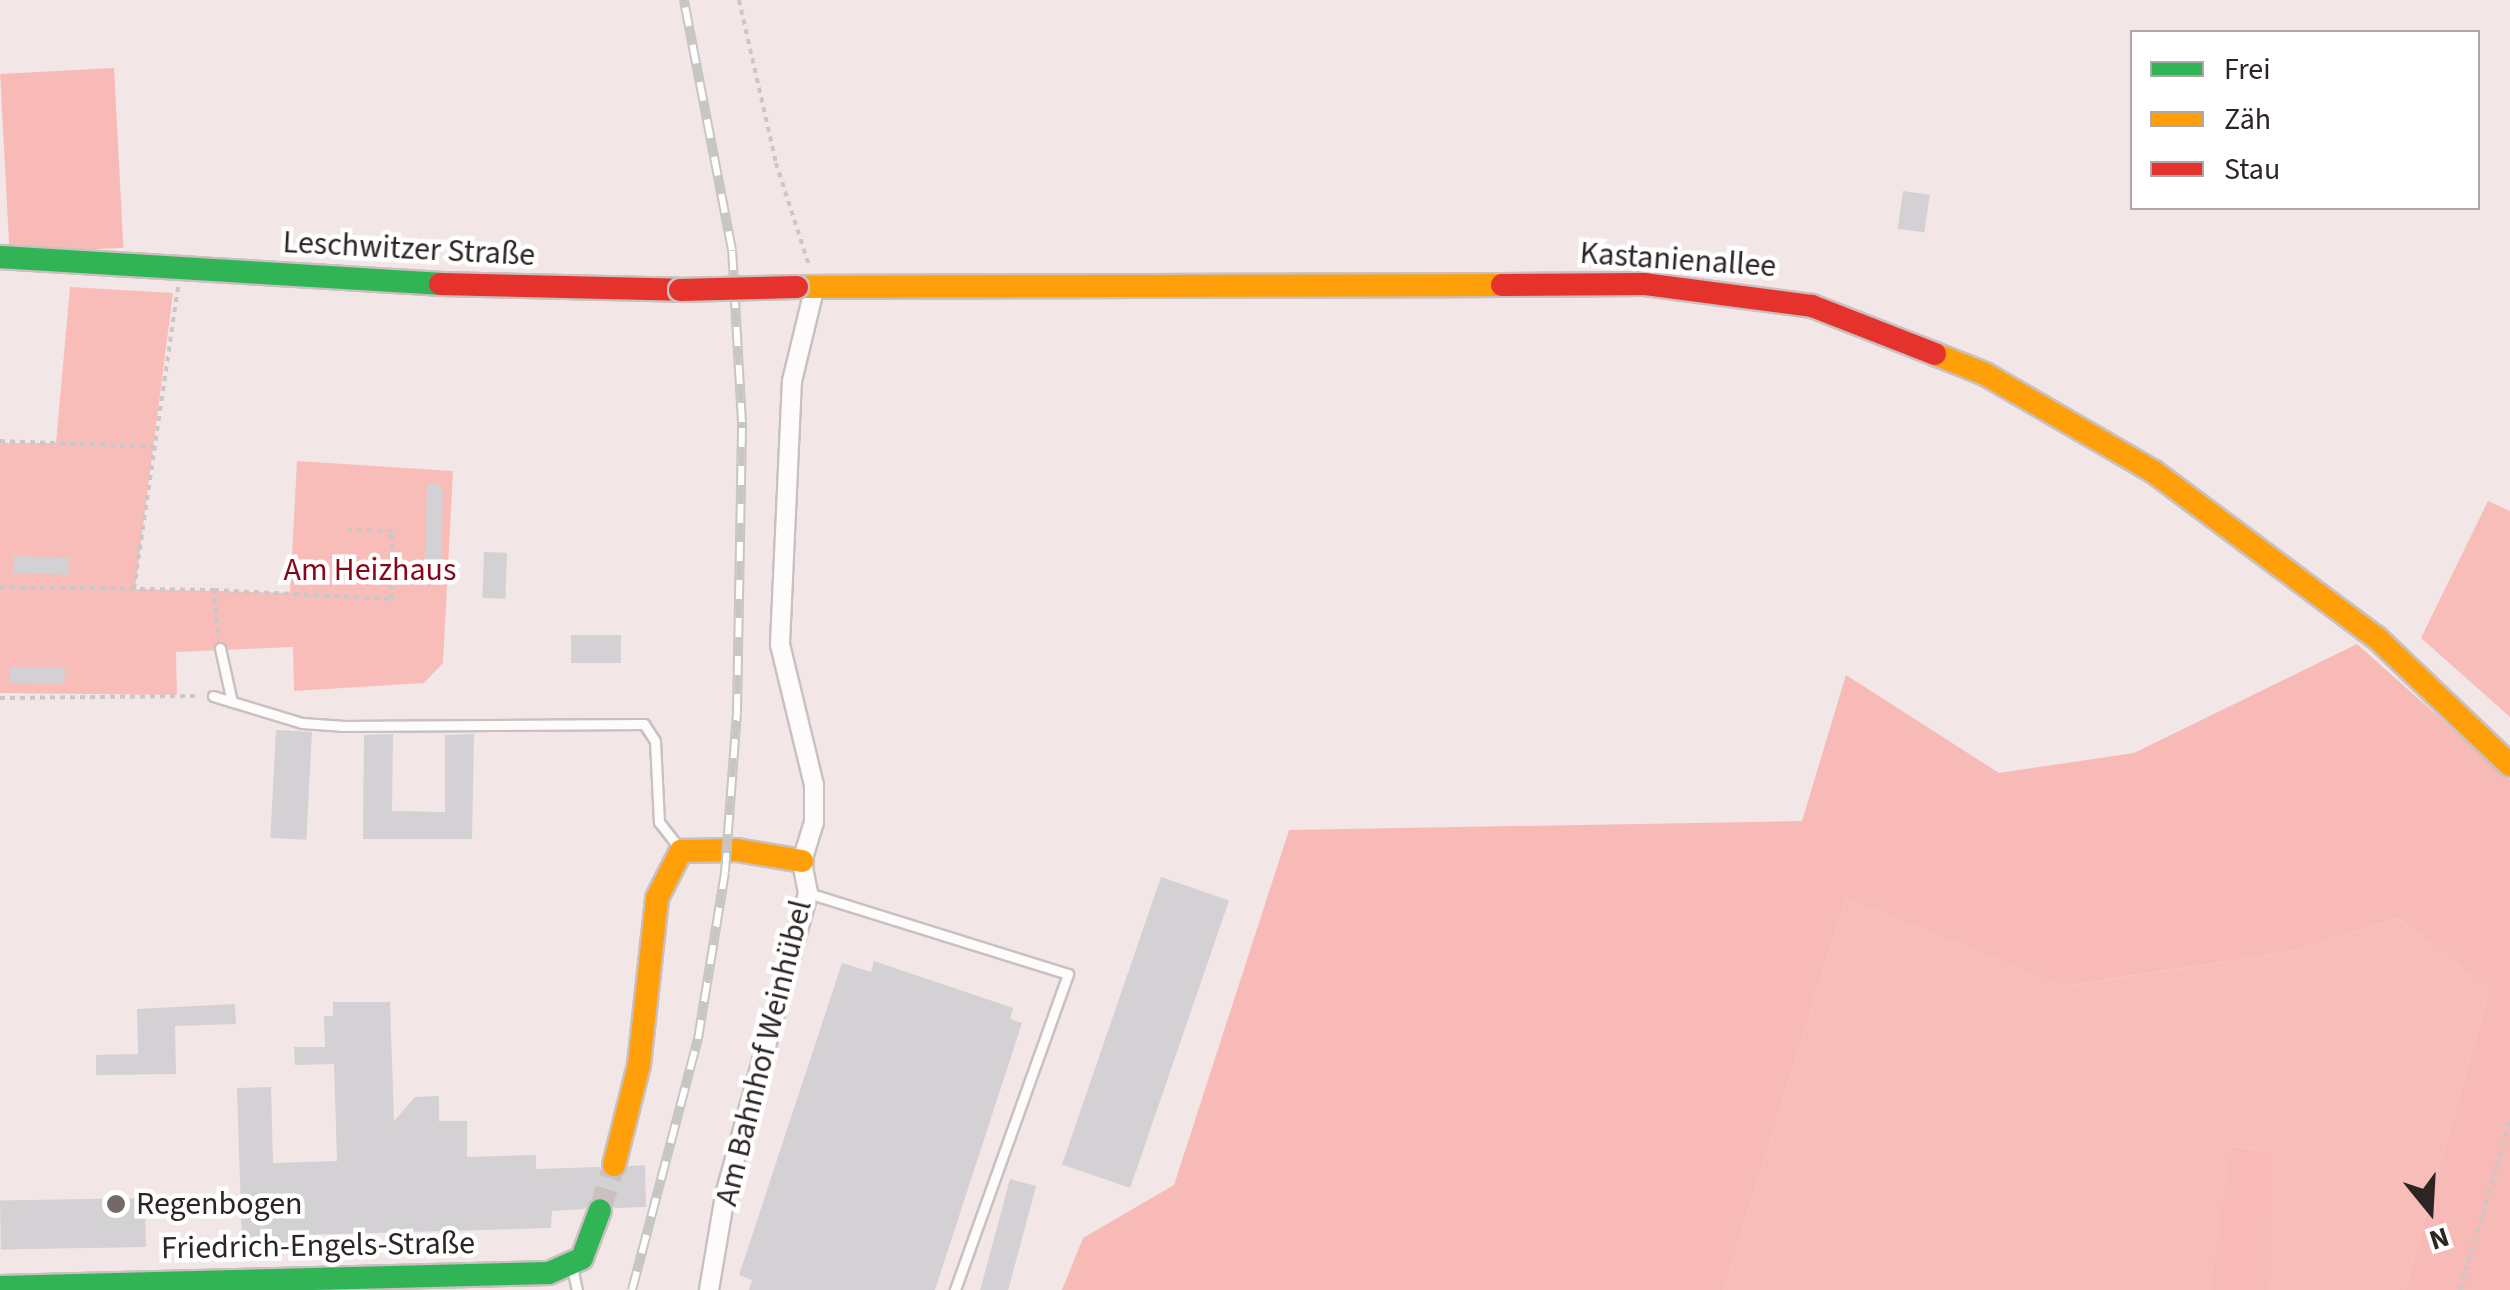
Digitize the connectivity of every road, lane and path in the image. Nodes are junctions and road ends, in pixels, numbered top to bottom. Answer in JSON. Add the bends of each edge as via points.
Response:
{"nodes":[{"id":1,"x":739,"y":0,"type":"edge"},
{"id":2,"x":0,"y":257,"type":"edge"},
{"id":3,"x":181,"y":268,"type":"junction"},
{"id":4,"x":806,"y":286,"type":"junction"},
{"id":5,"x":0,"y":440,"type":"edge"},
{"id":6,"x":152,"y":447,"type":"junction"},
{"id":7,"x":346,"y":530,"type":"dead end"},
{"id":8,"x":0,"y":587,"type":"edge"},
{"id":9,"x":134,"y":588,"type":"junction"},
{"id":10,"x":214,"y":590,"type":"junction"},
{"id":11,"x":220,"y":648,"type":"joint"},
{"id":12,"x":213,"y":696,"type":"joint"},
{"id":13,"x":0,"y":698,"type":"edge"},
{"id":14,"x":232,"y":702,"type":"junction"},
{"id":15,"x":2510,"y":765,"type":"edge"},
{"id":16,"x":682,"y":851,"type":"junction"},
{"id":17,"x":802,"y":860,"type":"junction"},
{"id":18,"x":808,"y":893,"type":"junction"},
{"id":19,"x":2510,"y":1120,"type":"edge"},
{"id":20,"x":614,"y":1164,"type":"tunnel mouth"},
{"id":21,"x":600,"y":1210,"type":"tunnel mouth"},
{"id":22,"x":561,"y":1280,"type":"edge"},
{"id":23,"x":217,"y":1286,"type":"edge"},
{"id":24,"x":0,"y":1287,"type":"edge"},
{"id":25,"x":709,"y":1290,"type":"edge"},
{"id":26,"x":955,"y":1290,"type":"edge"},
{"id":27,"x":2460,"y":1290,"type":"edge"}],
"edges":[{"from":1,"to":4,"type":"path"},
{"from":2,"to":3,"type":"street","name":"Leschwitzer Straße"},
{"from":3,"to":4,"type":"street","name":"Leschwitzer Straße","bridge":true,"via":[[497,288]]},
{"from":3,"to":6,"type":"path"},
{"from":4,"to":15,"type":"street","name":"Kastanienallee","via":[[1645,284],[1812,306],[1984,374],[2154,472],[2376,638]]},
{"from":4,"to":17,"type":"street","name":"Am Bahnhof Weinhübel","via":[[792,381],[780,644],[814,786],[814,822]]},
{"from":5,"to":6,"type":"path"},
{"from":6,"to":9,"type":"path"},
{"from":7,"to":10,"type":"path","via":[[392,531],[391,599]]},
{"from":8,"to":9,"type":"path"},
{"from":9,"to":10,"type":"path"},
{"from":10,"to":11,"type":"path"},
{"from":11,"to":14,"type":"lane"},
{"from":12,"to":13,"type":"path"},
{"from":12,"to":14,"type":"lane"},
{"from":14,"to":16,"type":"lane","via":[[302,723],[341,726],[644,724],[656,741],[659,822]]},
{"from":16,"to":17,"type":"street"},
{"from":16,"to":20,"type":"street","via":[[657,898],[639,1065]]},
{"from":17,"to":18,"type":"street","name":"Am Bahnhof Weinhübel"},
{"from":18,"to":25,"type":"street","name":"Am Bahnhof Weinhübel","via":[[730,1177]]},
{"from":18,"to":26,"type":"lane","via":[[1068,974]]},
{"from":19,"to":27,"type":"path"},
{"from":21,"to":22,"type":"street","name":"Friedrich-Engels-Straße","via":[[589,1245]]},
{"from":22,"to":23,"type":"street","name":"Friedrich-Engels-Straße"},
{"from":23,"to":24,"type":"street","name":"Friedrich-Engels-Straße"}]}
